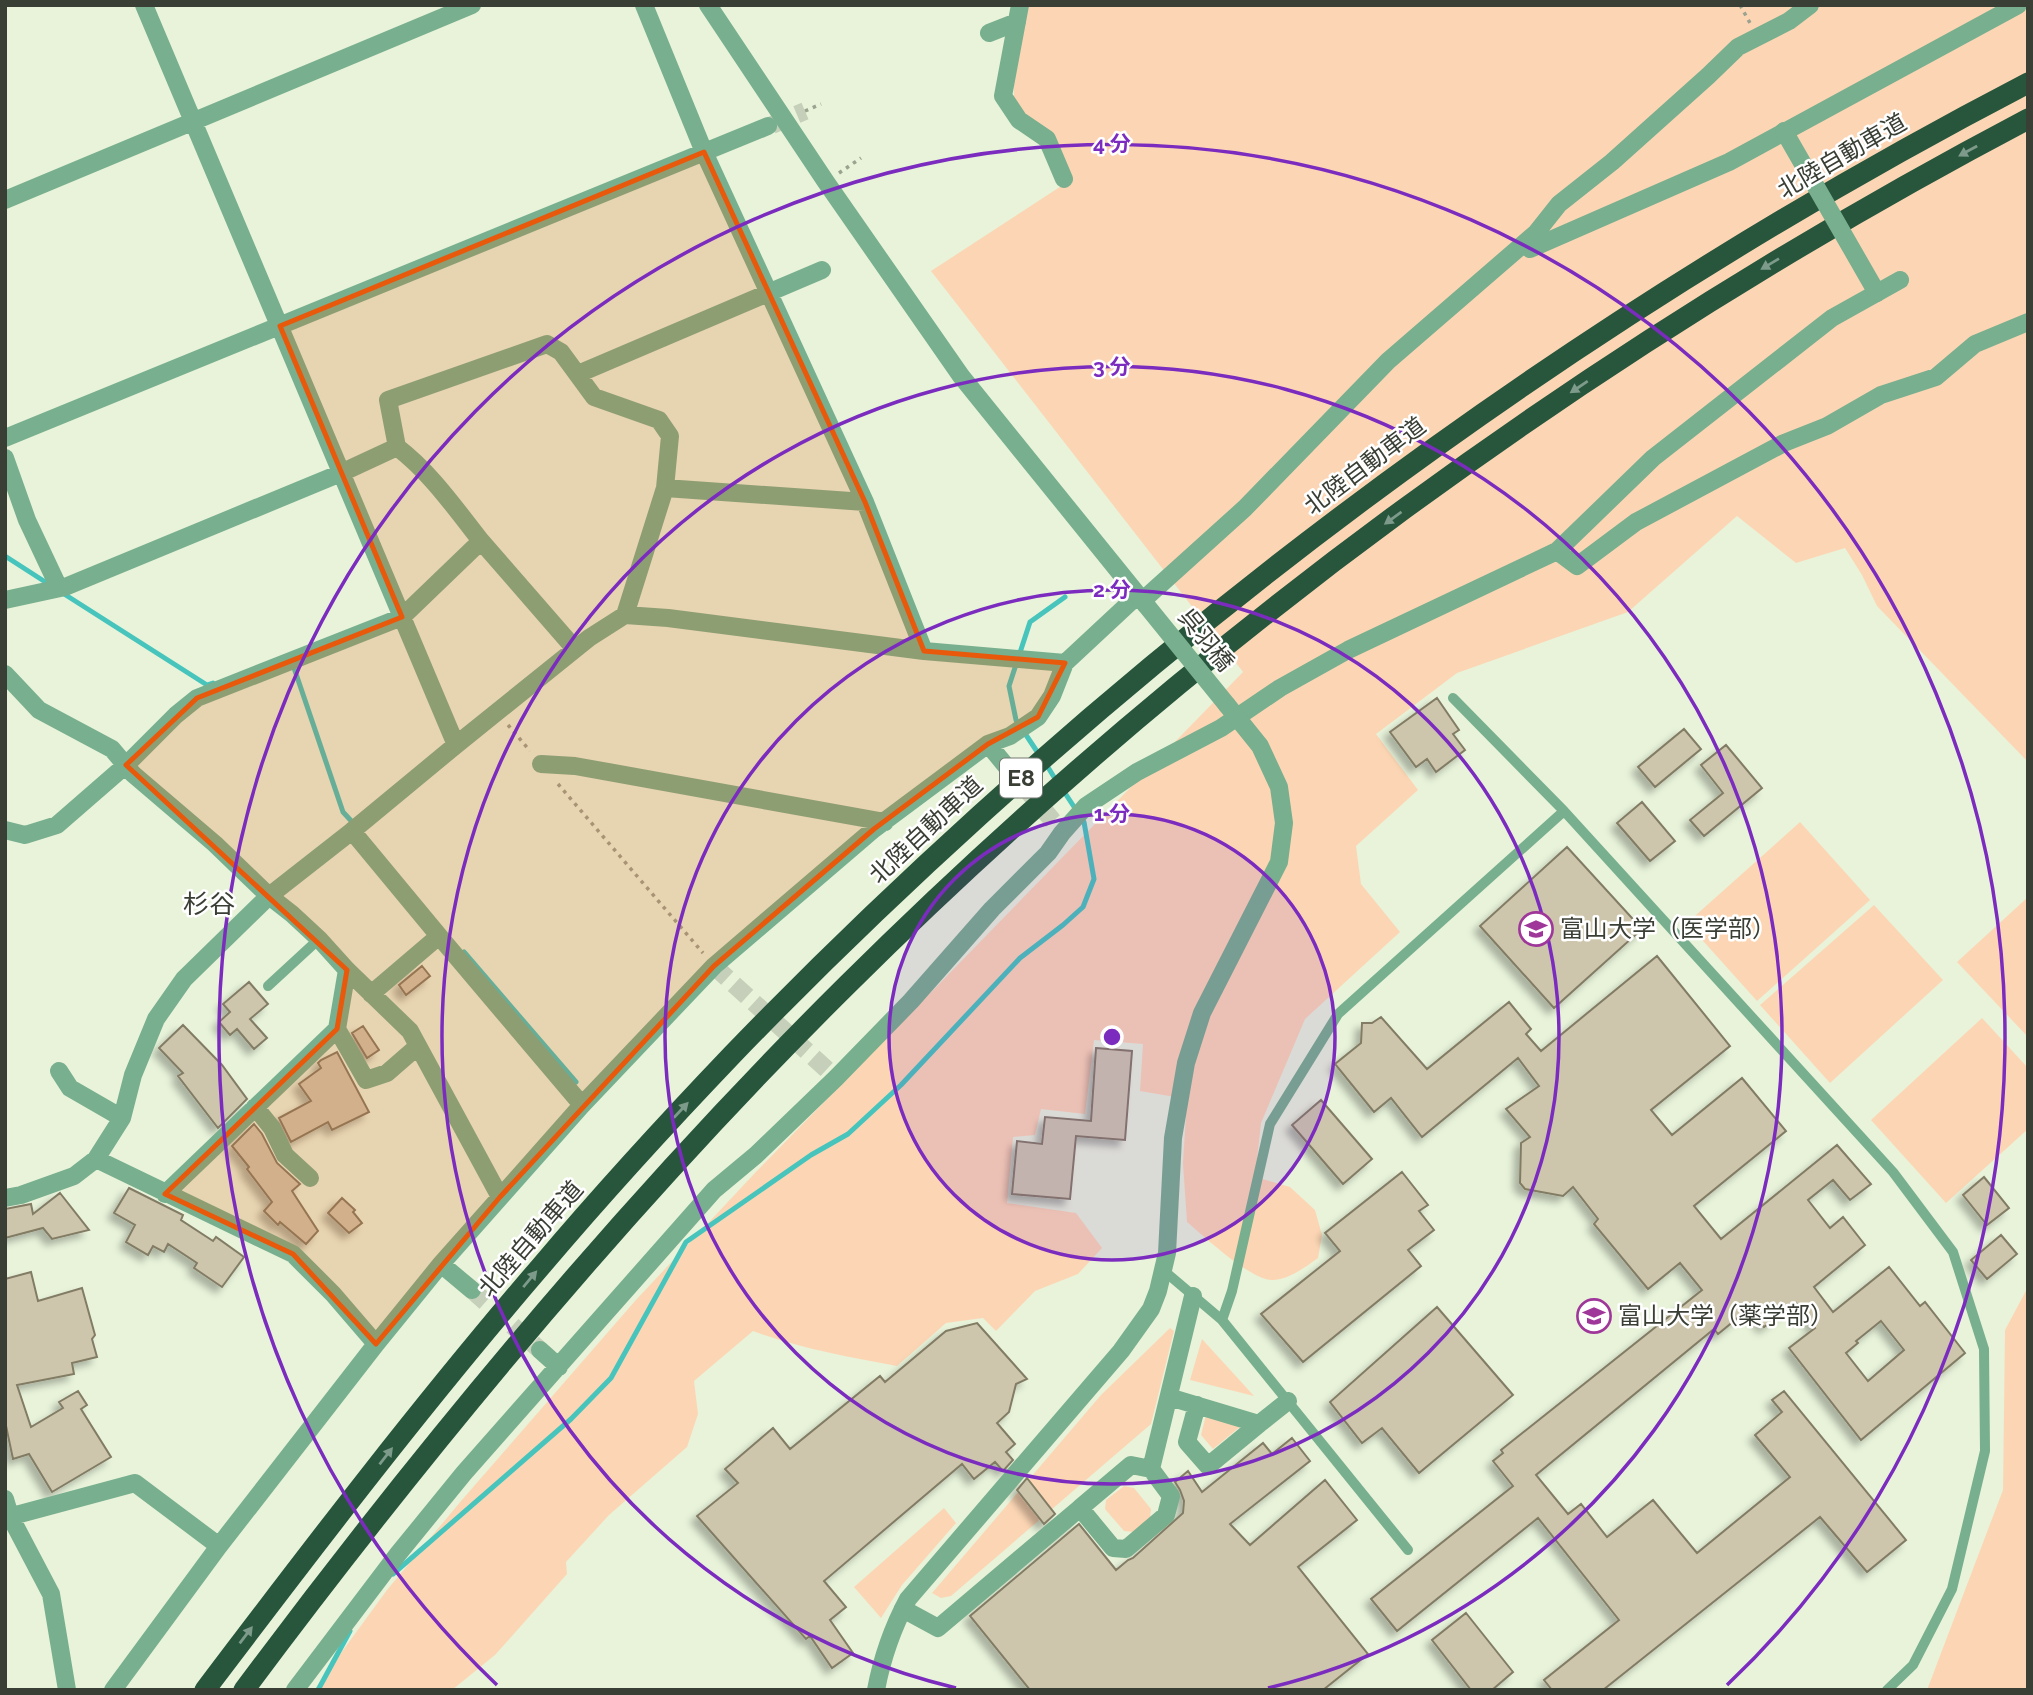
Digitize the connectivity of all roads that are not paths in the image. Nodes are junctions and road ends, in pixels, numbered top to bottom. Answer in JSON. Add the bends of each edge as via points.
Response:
{"nodes":[{"id":1,"x":144,"y":5,"type":"edge"},
{"id":2,"x":472,"y":5,"type":"edge"},
{"id":3,"x":644,"y":5,"type":"edge"},
{"id":4,"x":708,"y":5,"type":"edge"},
{"id":5,"x":1810,"y":5,"type":"edge"},
{"id":6,"x":2018,"y":5,"type":"edge"},
{"id":7,"x":1018,"y":14,"type":"edge"},
{"id":8,"x":989,"y":33,"type":"dead end"},
{"id":9,"x":2028,"y":83,"type":"edge"},
{"id":10,"x":2028,"y":119,"type":"edge"},
{"id":11,"x":193,"y":121,"type":"junction"},
{"id":12,"x":768,"y":126,"type":"tunnel mouth"},
{"id":13,"x":1784,"y":131,"type":"junction"},
{"id":14,"x":704,"y":152,"type":"junction"},
{"id":15,"x":1064,"y":179,"type":"dead end"},
{"id":16,"x":5,"y":200,"type":"edge"},
{"id":17,"x":1530,"y":249,"type":"dead end"},
{"id":18,"x":821,"y":270,"type":"dead end"},
{"id":19,"x":1900,"y":279,"type":"dead end"},
{"id":20,"x":768,"y":292,"type":"junction"},
{"id":21,"x":1877,"y":293,"type":"junction"},
{"id":22,"x":2028,"y":322,"type":"edge"},
{"id":23,"x":280,"y":326,"type":"junction"},
{"id":24,"x":578,"y":374,"type":"junction"},
{"id":25,"x":5,"y":438,"type":"edge"},
{"id":26,"x":397,"y":447,"type":"junction"},
{"id":27,"x":5,"y":458,"type":"edge"},
{"id":28,"x":341,"y":473,"type":"junction"},
{"id":29,"x":665,"y":488,"type":"junction"},
{"id":30,"x":865,"y":502,"type":"junction"},
{"id":31,"x":481,"y":541,"type":"junction"},
{"id":32,"x":1557,"y":551,"type":"junction"},
{"id":33,"x":59,"y":588,"type":"junction"},
{"id":34,"x":5,"y":600,"type":"edge"},
{"id":35,"x":1142,"y":600,"type":"junction"},
{"id":36,"x":625,"y":615,"type":"junction"},
{"id":37,"x":402,"y":617,"type":"junction"},
{"id":38,"x":575,"y":649,"type":"junction"},
{"id":39,"x":924,"y":651,"type":"junction"},
{"id":40,"x":1066,"y":663,"type":"junction"},
{"id":41,"x":5,"y":674,"type":"edge"},
{"id":42,"x":1453,"y":698,"type":"dead end"},
{"id":43,"x":1232,"y":711,"type":"junction"},
{"id":44,"x":988,"y":744,"type":"junction"},
{"id":45,"x":456,"y":745,"type":"junction"},
{"id":46,"x":541,"y":764,"type":"road end"},
{"id":47,"x":126,"y":765,"type":"junction"},
{"id":48,"x":1006,"y":766,"type":"tunnel mouth"},
{"id":49,"x":1564,"y":811,"type":"junction"},
{"id":50,"x":885,"y":822,"type":"junction"},
{"id":51,"x":5,"y":830,"type":"edge"},
{"id":52,"x":352,"y":831,"type":"junction"},
{"id":53,"x":269,"y":896,"type":"junction"},
{"id":54,"x":439,"y":936,"type":"junction"},
{"id":55,"x":319,"y":939,"type":"junction"},
{"id":56,"x":347,"y":970,"type":"junction"},
{"id":57,"x":268,"y":986,"type":"dead end"},
{"id":58,"x":371,"y":994,"type":"junction"},
{"id":59,"x":337,"y":1029,"type":"junction"},
{"id":60,"x":418,"y":1046,"type":"junction"},
{"id":61,"x":59,"y":1071,"type":"dead end"},
{"id":62,"x":582,"y":1105,"type":"junction"},
{"id":63,"x":255,"y":1107,"type":"junction"},
{"id":64,"x":122,"y":1118,"type":"junction"},
{"id":65,"x":96,"y":1159,"type":"junction"},
{"id":66,"x":310,"y":1178,"type":"dead end"},
{"id":67,"x":165,"y":1194,"type":"junction"},
{"id":68,"x":500,"y":1196,"type":"junction"},
{"id":69,"x":5,"y":1198,"type":"edge"},
{"id":70,"x":441,"y":1264,"type":"junction"},
{"id":71,"x":1163,"y":1270,"type":"junction"},
{"id":72,"x":472,"y":1290,"type":"tunnel mouth"},
{"id":73,"x":1194,"y":1296,"type":"junction"},
{"id":74,"x":1222,"y":1320,"type":"junction"},
{"id":75,"x":376,"y":1344,"type":"junction"},
{"id":76,"x":540,"y":1350,"type":"tunnel mouth"},
{"id":77,"x":559,"y":1367,"type":"junction"},
{"id":78,"x":1169,"y":1397,"type":"junction"},
{"id":79,"x":1288,"y":1401,"type":"junction"},
{"id":80,"x":1197,"y":1405,"type":"junction"},
{"id":81,"x":1259,"y":1424,"type":"junction"},
{"id":82,"x":1152,"y":1469,"type":"junction"},
{"id":83,"x":1080,"y":1508,"type":"junction"},
{"id":84,"x":7,"y":1511,"type":"edge"},
{"id":85,"x":219,"y":1546,"type":"junction"},
{"id":86,"x":1408,"y":1550,"type":"dead end"},
{"id":87,"x":903,"y":1609,"type":"junction"},
{"id":88,"x":67,"y":1690,"type":"edge"},
{"id":89,"x":113,"y":1690,"type":"edge"},
{"id":90,"x":205,"y":1690,"type":"edge"},
{"id":91,"x":244,"y":1690,"type":"edge"},
{"id":92,"x":295,"y":1690,"type":"edge"},
{"id":93,"x":876,"y":1690,"type":"edge"},
{"id":94,"x":1887,"y":1690,"type":"edge"}],
"edges":[{"from":1,"to":11,"type":"street"},
{"from":2,"to":11,"type":"street"},
{"from":3,"to":14,"type":"street"},
{"from":4,"to":35,"type":"street","name":"呉羽橋","via":[[961,376]]},
{"from":5,"to":35,"type":"street","via":[[1738,47],[1559,204],[1536,233],[1388,361],[1245,508]]},
{"from":6,"to":13,"type":"street"},
{"from":7,"to":8,"type":"street"},
{"from":7,"to":15,"type":"street","via":[[1003,96],[1019,120],[1047,139]]},
{"from":90,"to":9,"type":"highway","name":"北陸自動車道","number":"E8","one_way":true,"via":[[444,1382],[640,1154],[827,958],[1034,766],[1251,585],[1477,416],[1596,336],[1836,188]]},
{"from":10,"to":91,"type":"highway","number":"E8","one_way":true,"via":[[1852,215],[1729,289],[1536,416],[1270,611],[1054,790],[849,983],[666,1173],[473,1398]]},
{"from":11,"to":16,"type":"street"},
{"from":11,"to":23,"type":"street"},
{"from":12,"to":14,"type":"street"},
{"from":13,"to":17,"type":"street","via":[[1729,162]]},
{"from":13,"to":21,"type":"street","bridge":true},
{"from":14,"to":20,"type":"street"},
{"from":14,"to":23,"type":"street"},
{"from":18,"to":20,"type":"street"},
{"from":19,"to":21,"type":"street"},
{"from":20,"to":24,"type":"street"},
{"from":20,"to":30,"type":"street"},
{"from":21,"to":32,"type":"street","via":[[1832,318],[1653,458]]},
{"from":22,"to":32,"type":"street","via":[[1975,344],[1936,377],[1881,395],[1636,522],[1577,566]]},
{"from":23,"to":25,"type":"street"},
{"from":23,"to":28,"type":"street"},
{"from":24,"to":26,"type":"street","via":[[561,352],[547,344],[388,400]]},
{"from":24,"to":29,"type":"street","via":[[594,397],[659,420],[670,436]]},
{"from":26,"to":28,"type":"street"},
{"from":26,"to":31,"type":"street","via":[[439,487]]},
{"from":27,"to":33,"type":"street"},
{"from":28,"to":33,"type":"street"},
{"from":28,"to":37,"type":"street"},
{"from":29,"to":30,"type":"street"},
{"from":29,"to":36,"type":"street"},
{"from":30,"to":39,"type":"street"},
{"from":31,"to":37,"type":"street"},
{"from":31,"to":38,"type":"street"},
{"from":32,"to":43,"type":"street"},
{"from":33,"to":34,"type":"street"},
{"from":35,"to":40,"type":"street"},
{"from":35,"to":43,"type":"street","name":"呉羽橋","bridge":true},
{"from":36,"to":38,"type":"street"},
{"from":36,"to":39,"type":"street"},
{"from":37,"to":45,"type":"street"},
{"from":37,"to":47,"type":"street","via":[[197,698]]},
{"from":38,"to":45,"type":"street"},
{"from":39,"to":40,"type":"street"},
{"from":40,"to":44,"type":"street","via":[[1038,717]]},
{"from":41,"to":47,"type":"street","via":[[39,710],[112,749]]},
{"from":42,"to":49,"type":"lane"},
{"from":43,"to":71,"type":"street","name":"呉羽橋","via":[[1260,746],[1279,787],[1284,823],[1279,862],[1202,1013],[1186,1063],[1173,1138]]},
{"from":43,"to":77,"type":"street","via":[[1221,728],[1137,772],[1058,827],[1048,853],[836,1078],[714,1190]]},
{"from":44,"to":48,"type":"street"},
{"from":44,"to":50,"type":"street"},
{"from":45,"to":52,"type":"street"},
{"from":46,"to":50,"type":"street","via":[[575,766]]},
{"from":47,"to":51,"type":"street","via":[[57,825],[24,835]]},
{"from":47,"to":53,"type":"street"},
{"from":49,"to":74,"type":"lane","via":[[1338,1014],[1270,1124]]},
{"from":49,"to":94,"type":"lane","via":[[1893,1172],[1953,1252],[1984,1349],[1985,1451],[1952,1589],[1913,1665]]},
{"from":50,"to":62,"type":"street","via":[[714,966]]},
{"from":52,"to":53,"type":"street"},
{"from":52,"to":54,"type":"street"},
{"from":53,"to":55,"type":"street"},
{"from":53,"to":64,"type":"street","via":[[184,979],[156,1019],[133,1075]]},
{"from":54,"to":58,"type":"street"},
{"from":54,"to":62,"type":"street"},
{"from":55,"to":56,"type":"street"},
{"from":55,"to":57,"type":"lane"},
{"from":56,"to":58,"type":"street"},
{"from":56,"to":59,"type":"street"},
{"from":58,"to":60,"type":"street","via":[[410,1031]]},
{"from":59,"to":60,"type":"street","via":[[366,1080],[387,1073]]},
{"from":59,"to":63,"type":"street"},
{"from":60,"to":68,"type":"street"},
{"from":61,"to":64,"type":"street","via":[[70,1088]]},
{"from":62,"to":68,"type":"street"},
{"from":63,"to":66,"type":"street","via":[[285,1155]]},
{"from":63,"to":67,"type":"street"},
{"from":64,"to":65,"type":"street"},
{"from":65,"to":67,"type":"street"},
{"from":65,"to":69,"type":"street","via":[[74,1176]]},
{"from":67,"to":75,"type":"street","via":[[293,1254]]},
{"from":68,"to":70,"type":"street"},
{"from":70,"to":72,"type":"street"},
{"from":70,"to":75,"type":"street"},
{"from":71,"to":73,"type":"lane"},
{"from":71,"to":87,"type":"street","name":"呉羽橋","via":[[1151,1309],[1121,1351]]},
{"from":73,"to":74,"type":"lane"},
{"from":73,"to":78,"type":"street"},
{"from":74,"to":79,"type":"lane"},
{"from":75,"to":85,"type":"street"},
{"from":76,"to":77,"type":"street"},
{"from":77,"to":92,"type":"street","via":[[464,1473]]},
{"from":78,"to":80,"type":"street"},
{"from":78,"to":82,"type":"street"},
{"from":79,"to":81,"type":"street"},
{"from":79,"to":86,"type":"lane"},
{"from":80,"to":81,"type":"street"},
{"from":80,"to":81,"type":"street","via":[[1187,1442],[1208,1466]]},
{"from":82,"to":83,"type":"street","via":[[1131,1465]]},
{"from":82,"to":83,"type":"street","via":[[1171,1496],[1166,1515],[1126,1549],[1113,1548]]},
{"from":83,"to":87,"type":"street","via":[[938,1628]]},
{"from":84,"to":85,"type":"street","via":[[135,1483]]},
{"from":84,"to":88,"type":"street","via":[[51,1594]]},
{"from":85,"to":89,"type":"street"},
{"from":87,"to":93,"type":"street","name":"呉羽橋"}]}
